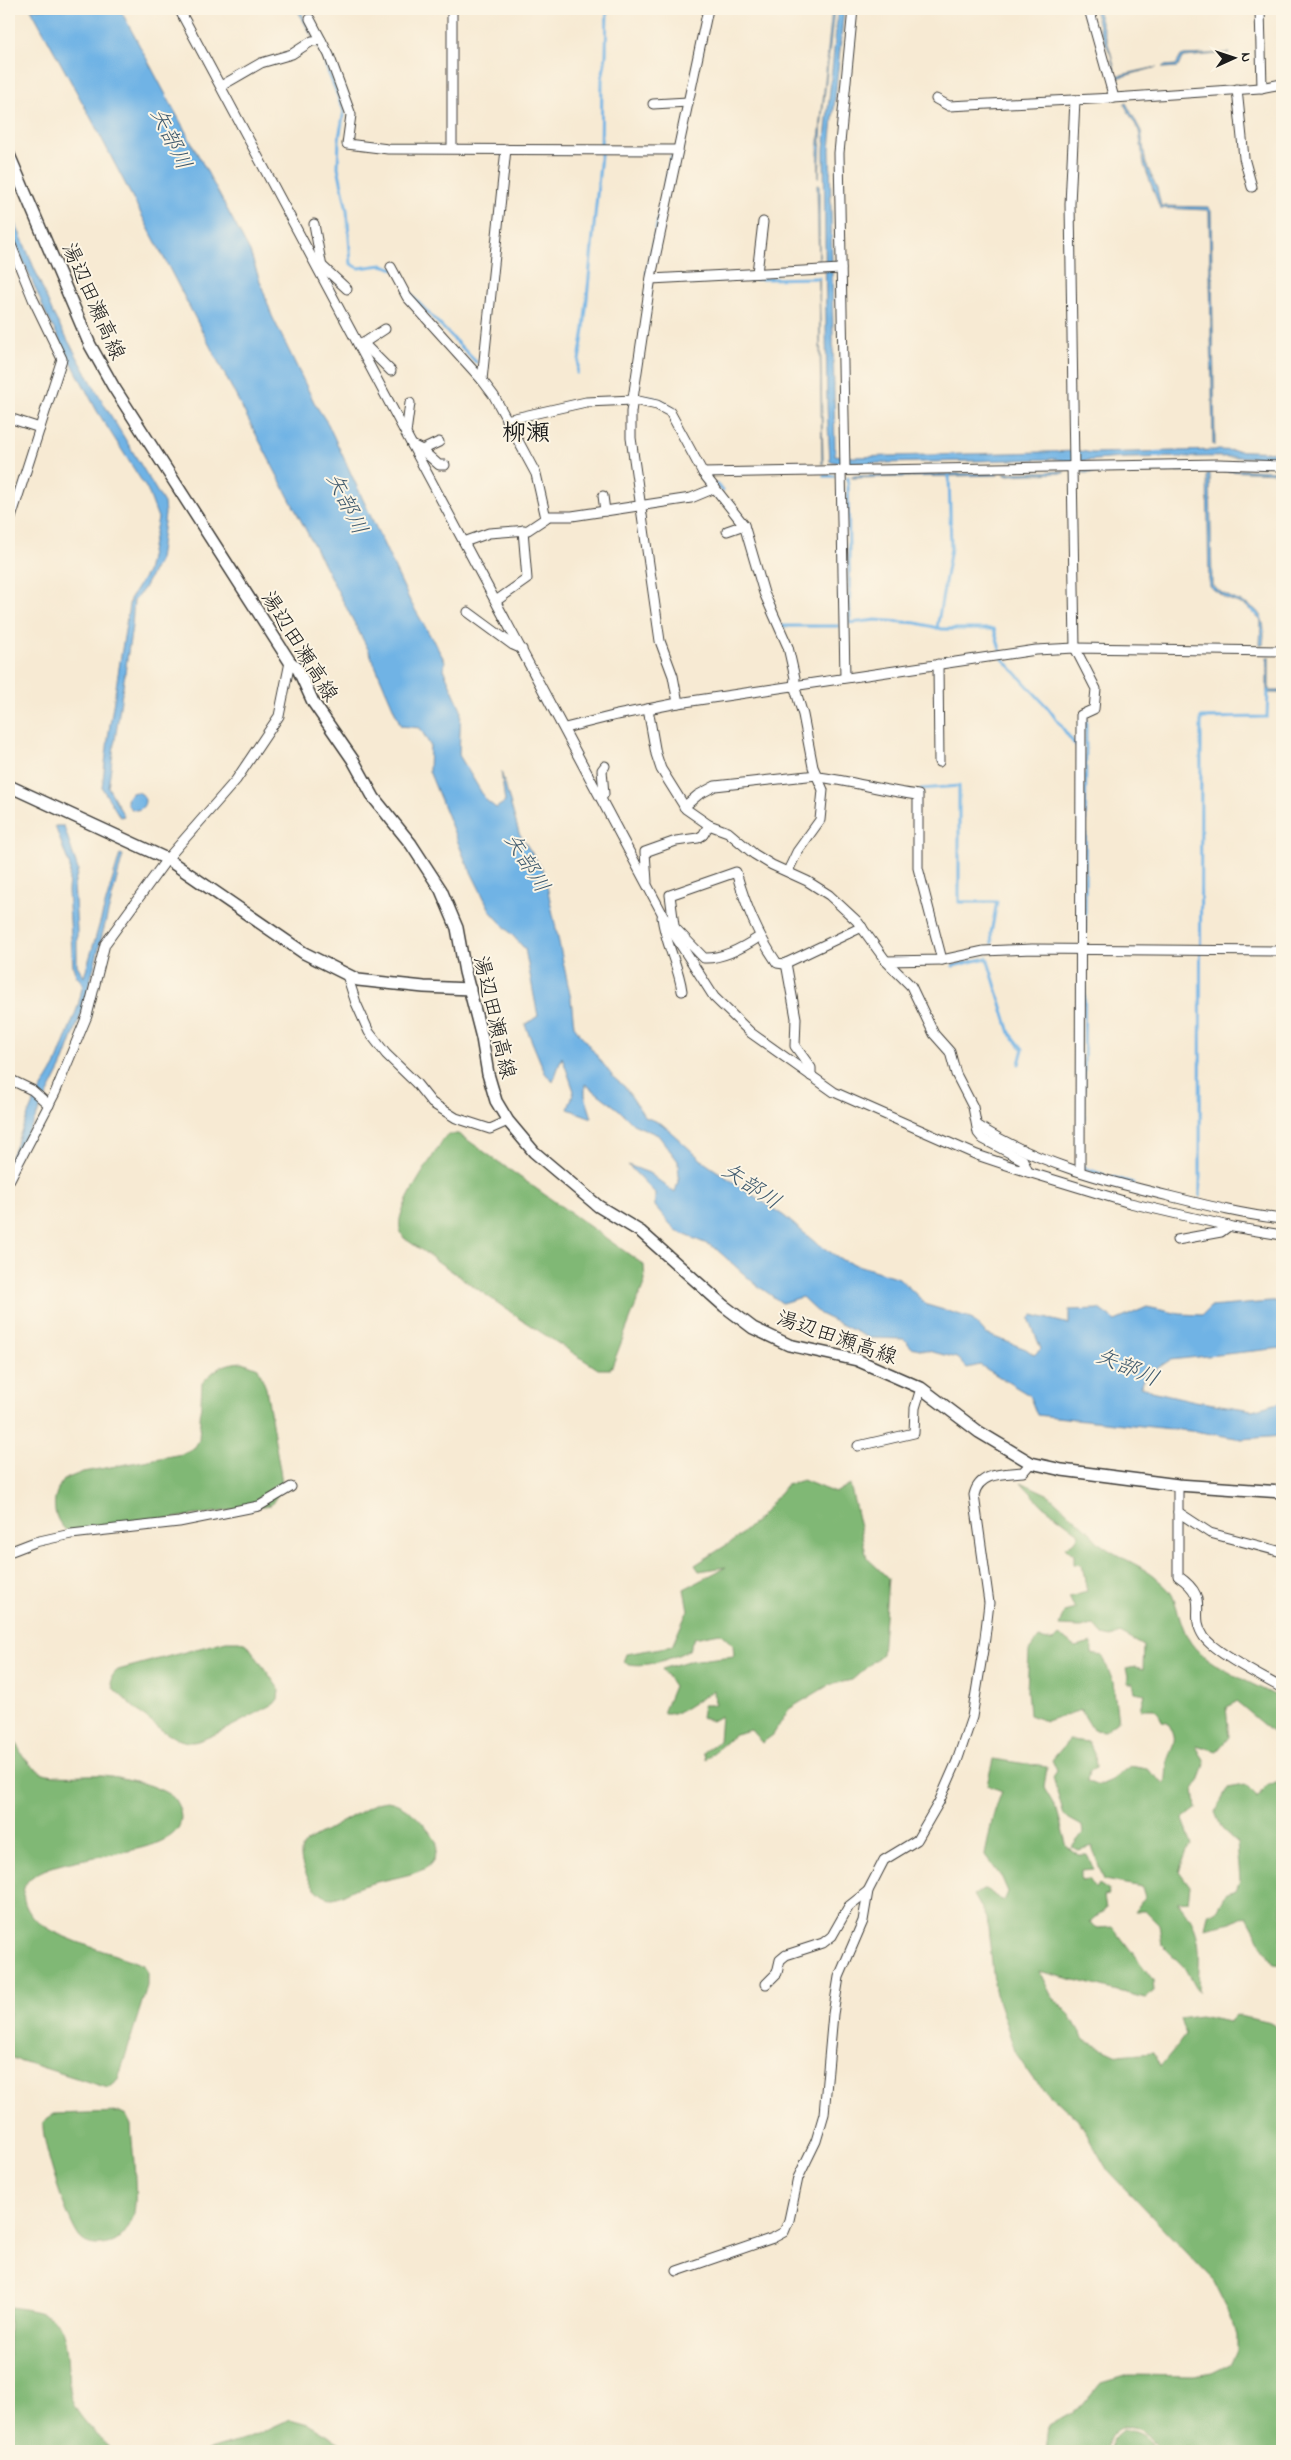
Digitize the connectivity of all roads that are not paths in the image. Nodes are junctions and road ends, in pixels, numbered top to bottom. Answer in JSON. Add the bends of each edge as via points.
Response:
{"nodes":[{"id":1,"x":179,"y":9,"type":"edge"},
{"id":2,"x":452,"y":9,"type":"edge"},
{"id":3,"x":708,"y":9,"type":"edge"},
{"id":4,"x":853,"y":9,"type":"edge"},
{"id":5,"x":1090,"y":9,"type":"edge"},
{"id":6,"x":1260,"y":9,"type":"edge"},
{"id":7,"x":310,"y":19,"type":"dead end"},
{"id":8,"x":320,"y":40,"type":"junction"},
{"id":9,"x":1282,"y":84,"type":"edge"},
{"id":10,"x":221,"y":86,"type":"junction"},
{"id":11,"x":1262,"y":88,"type":"junction"},
{"id":12,"x":1237,"y":90,"type":"junction"},
{"id":13,"x":936,"y":98,"type":"dead end"},
{"id":14,"x":1114,"y":98,"type":"junction"},
{"id":15,"x":1075,"y":100,"type":"junction"},
{"id":16,"x":688,"y":102,"type":"junction"},
{"id":17,"x":653,"y":104,"type":"dead end"},
{"id":18,"x":452,"y":148,"type":"junction"},
{"id":19,"x":506,"y":148,"type":"junction"},
{"id":20,"x":678,"y":150,"type":"junction"},
{"id":21,"x":9,"y":155,"type":"edge"},
{"id":22,"x":1252,"y":187,"type":"dead end"},
{"id":23,"x":763,"y":222,"type":"dead end"},
{"id":24,"x":314,"y":224,"type":"dead end"},
{"id":25,"x":9,"y":240,"type":"edge"},
{"id":26,"x":313,"y":259,"type":"junction"},
{"id":27,"x":322,"y":265,"type":"junction"},
{"id":28,"x":730,"y":266,"type":"dead end"},
{"id":29,"x":391,"y":267,"type":"dead end"},
{"id":30,"x":832,"y":270,"type":"junction"},
{"id":31,"x":757,"y":273,"type":"junction"},
{"id":32,"x":720,"y":275,"type":"junction"},
{"id":33,"x":323,"y":279,"type":"junction"},
{"id":34,"x":651,"y":279,"type":"junction"},
{"id":35,"x":347,"y":290,"type":"dead end"},
{"id":36,"x":385,"y":329,"type":"dead end"},
{"id":37,"x":361,"y":345,"type":"junction"},
{"id":38,"x":390,"y":371,"type":"dead end"},
{"id":39,"x":482,"y":380,"type":"junction"},
{"id":40,"x":634,"y":400,"type":"junction"},
{"id":41,"x":410,"y":403,"type":"dead end"},
{"id":42,"x":9,"y":418,"type":"edge"},
{"id":43,"x":506,"y":420,"type":"junction"},
{"id":44,"x":40,"y":428,"type":"junction"},
{"id":45,"x":406,"y":433,"type":"junction"},
{"id":46,"x":439,"y":442,"type":"dead end"},
{"id":47,"x":412,"y":445,"type":"junction"},
{"id":48,"x":422,"y":450,"type":"junction"},
{"id":49,"x":1074,"y":464,"type":"junction"},
{"id":50,"x":445,"y":465,"type":"dead end"},
{"id":51,"x":1282,"y":466,"type":"edge"},
{"id":52,"x":844,"y":468,"type":"junction"},
{"id":53,"x":703,"y":473,"type":"junction"},
{"id":54,"x":714,"y":488,"type":"junction"},
{"id":55,"x":603,"y":496,"type":"dead end"},
{"id":56,"x":641,"y":505,"type":"junction"},
{"id":57,"x":605,"y":511,"type":"junction"},
{"id":58,"x":546,"y":516,"type":"junction"},
{"id":59,"x":9,"y":524,"type":"edge"},
{"id":60,"x":744,"y":525,"type":"junction"},
{"id":61,"x":523,"y":530,"type":"junction"},
{"id":62,"x":727,"y":531,"type":"dead end"},
{"id":63,"x":464,"y":542,"type":"junction"},
{"id":64,"x":496,"y":601,"type":"junction"},
{"id":65,"x":468,"y":612,"type":"dead end"},
{"id":66,"x":1075,"y":648,"type":"junction"},
{"id":67,"x":522,"y":649,"type":"junction"},
{"id":68,"x":1282,"y":651,"type":"edge"},
{"id":69,"x":290,"y":662,"type":"junction"},
{"id":70,"x":938,"y":664,"type":"junction"},
{"id":71,"x":845,"y":678,"type":"junction"},
{"id":72,"x":794,"y":685,"type":"junction"},
{"id":73,"x":678,"y":703,"type":"junction"},
{"id":74,"x":648,"y":709,"type":"junction"},
{"id":75,"x":565,"y":728,"type":"junction"},
{"id":76,"x":939,"y":762,"type":"dead end"},
{"id":77,"x":606,"y":766,"type":"dead end"},
{"id":78,"x":817,"y":776,"type":"junction"},
{"id":79,"x":9,"y":786,"type":"edge"},
{"id":80,"x":602,"y":798,"type":"junction"},
{"id":81,"x":684,"y":807,"type":"junction"},
{"id":82,"x":709,"y":825,"type":"junction"},
{"id":83,"x":167,"y":860,"type":"junction"},
{"id":84,"x":788,"y":871,"type":"junction"},
{"id":85,"x":647,"y":884,"type":"junction"},
{"id":86,"x":661,"y":912,"type":"junction"},
{"id":87,"x":862,"y":927,"type":"junction"},
{"id":88,"x":674,"y":932,"type":"junction"},
{"id":89,"x":759,"y":937,"type":"junction"},
{"id":90,"x":1080,"y":951,"type":"junction"},
{"id":91,"x":1282,"y":951,"type":"edge"},
{"id":92,"x":942,"y":960,"type":"junction"},
{"id":93,"x":886,"y":961,"type":"junction"},
{"id":94,"x":786,"y":963,"type":"junction"},
{"id":95,"x":347,"y":975,"type":"junction"},
{"id":96,"x":470,"y":989,"type":"junction"},
{"id":97,"x":682,"y":992,"type":"dead end"},
{"id":98,"x":811,"y":1076,"type":"junction"},
{"id":99,"x":9,"y":1080,"type":"edge"},
{"id":100,"x":48,"y":1105,"type":"junction"},
{"id":101,"x":508,"y":1121,"type":"junction"},
{"id":102,"x":977,"y":1125,"type":"junction"},
{"id":103,"x":1080,"y":1170,"type":"junction"},
{"id":104,"x":1028,"y":1172,"type":"junction"},
{"id":105,"x":9,"y":1180,"type":"edge"},
{"id":106,"x":1282,"y":1219,"type":"edge"},
{"id":107,"x":1229,"y":1226,"type":"junction"},
{"id":108,"x":1282,"y":1235,"type":"edge"},
{"id":109,"x":1176,"y":1240,"type":"dead end"},
{"id":110,"x":922,"y":1388,"type":"junction"},
{"id":111,"x":858,"y":1446,"type":"dead end"},
{"id":112,"x":1031,"y":1463,"type":"junction"},
{"id":113,"x":1178,"y":1485,"type":"junction"},
{"id":114,"x":291,"y":1487,"type":"dead end"},
{"id":115,"x":1282,"y":1492,"type":"edge"},
{"id":116,"x":1178,"y":1512,"type":"junction"},
{"id":117,"x":9,"y":1552,"type":"edge"},
{"id":118,"x":1282,"y":1552,"type":"edge"},
{"id":119,"x":1282,"y":1688,"type":"edge"},
{"id":120,"x":868,"y":1891,"type":"junction"},
{"id":121,"x":769,"y":1988,"type":"dead end"},
{"id":122,"x":677,"y":2271,"type":"dead end"}],
"edges":[{"from":1,"to":10,"type":"street"},
{"from":2,"to":18,"type":"street"},
{"from":3,"to":16,"type":"street"},
{"from":4,"to":30,"type":"street"},
{"from":5,"to":14,"type":"street"},
{"from":6,"to":11,"type":"street"},
{"from":7,"to":8,"type":"street"},
{"from":8,"to":10,"type":"street","via":[[312,41],[292,54],[261,63]]},
{"from":8,"to":18,"type":"street","via":[[329,55],[351,116],[347,144],[388,149]]},
{"from":9,"to":11,"type":"street"},
{"from":10,"to":26,"type":"street"},
{"from":11,"to":12,"type":"street"},
{"from":12,"to":14,"type":"street"},
{"from":12,"to":22,"type":"street","via":[[1244,158]]},
{"from":13,"to":15,"type":"street","via":[[949,106]]},
{"from":14,"to":15,"type":"street"},
{"from":15,"to":49,"type":"street","via":[[1070,204]]},
{"from":16,"to":17,"type":"street"},
{"from":16,"to":20,"type":"street"},
{"from":18,"to":19,"type":"street"},
{"from":19,"to":20,"type":"street"},
{"from":19,"to":39,"type":"street"},
{"from":20,"to":34,"type":"street"},
{"from":21,"to":69,"type":"main road","name":"湯辺田瀬高線","via":[[90,345]]},
{"from":23,"to":31,"type":"street"},
{"from":24,"to":27,"type":"street"},
{"from":25,"to":44,"type":"street","via":[[62,359]]},
{"from":26,"to":27,"type":"street"},
{"from":26,"to":33,"type":"street"},
{"from":27,"to":33,"type":"street"},
{"from":27,"to":35,"type":"street"},
{"from":28,"to":32,"type":"street"},
{"from":29,"to":39,"type":"street","via":[[407,297]]},
{"from":30,"to":31,"type":"street"},
{"from":30,"to":52,"type":"street"},
{"from":31,"to":32,"type":"street"},
{"from":32,"to":34,"type":"street"},
{"from":33,"to":37,"type":"street"},
{"from":34,"to":40,"type":"street"},
{"from":36,"to":37,"type":"street"},
{"from":37,"to":38,"type":"street"},
{"from":37,"to":45,"type":"street"},
{"from":39,"to":43,"type":"street"},
{"from":40,"to":43,"type":"street","via":[[586,402]]},
{"from":40,"to":53,"type":"street","via":[[657,405],[670,412]]},
{"from":40,"to":56,"type":"street","via":[[631,438]]},
{"from":41,"to":45,"type":"street"},
{"from":42,"to":44,"type":"street"},
{"from":43,"to":58,"type":"street","via":[[536,474]]},
{"from":44,"to":59,"type":"street"},
{"from":45,"to":47,"type":"street"},
{"from":46,"to":48,"type":"street"},
{"from":47,"to":48,"type":"street"},
{"from":47,"to":63,"type":"street"},
{"from":48,"to":50,"type":"street","via":[[439,466]]},
{"from":49,"to":51,"type":"street"},
{"from":49,"to":52,"type":"street"},
{"from":49,"to":66,"type":"street"},
{"from":52,"to":53,"type":"street"},
{"from":52,"to":71,"type":"street"},
{"from":53,"to":54,"type":"street"},
{"from":54,"to":56,"type":"street","via":[[691,498]]},
{"from":54,"to":60,"type":"street"},
{"from":55,"to":57,"type":"street"},
{"from":56,"to":57,"type":"street"},
{"from":56,"to":73,"type":"street","via":[[660,640],[673,676]]},
{"from":57,"to":58,"type":"street"},
{"from":58,"to":61,"type":"street","via":[[538,524]]},
{"from":60,"to":62,"type":"street"},
{"from":60,"to":72,"type":"street","via":[[764,593],[788,647]]},
{"from":61,"to":63,"type":"street","via":[[489,533]]},
{"from":61,"to":64,"type":"street","via":[[527,579]]},
{"from":63,"to":64,"type":"street"},
{"from":64,"to":67,"type":"street"},
{"from":65,"to":67,"type":"street"},
{"from":66,"to":68,"type":"street"},
{"from":66,"to":70,"type":"street","via":[[1036,650]]},
{"from":66,"to":90,"type":"street","via":[[1096,689],[1094,709],[1081,715]]},
{"from":67,"to":75,"type":"street"},
{"from":69,"to":83,"type":"street","via":[[279,716],[236,780]]},
{"from":69,"to":96,"type":"main road","name":"湯辺田瀬高線","via":[[298,670],[317,709],[353,760],[374,798],[416,851],[441,890],[457,928]]},
{"from":70,"to":71,"type":"street"},
{"from":70,"to":76,"type":"street"},
{"from":71,"to":72,"type":"street"},
{"from":72,"to":73,"type":"street"},
{"from":72,"to":78,"type":"street"},
{"from":73,"to":74,"type":"street"},
{"from":74,"to":75,"type":"street"},
{"from":74,"to":81,"type":"street","via":[[661,768]]},
{"from":75,"to":80,"type":"street"},
{"from":77,"to":80,"type":"street","via":[[602,770]]},
{"from":78,"to":81,"type":"street","via":[[715,786]]},
{"from":78,"to":84,"type":"street","via":[[823,790],[820,820]]},
{"from":78,"to":92,"type":"street","via":[[892,792],[918,794],[918,868]]},
{"from":79,"to":83,"type":"main road"},
{"from":80,"to":85,"type":"street"},
{"from":81,"to":82,"type":"street"},
{"from":82,"to":84,"type":"street","via":[[728,832],[754,854]]},
{"from":82,"to":85,"type":"street","via":[[698,838],[676,841],[645,852]]},
{"from":83,"to":95,"type":"main road","via":[[304,953]]},
{"from":83,"to":100,"type":"street","via":[[105,944],[87,1016]]},
{"from":84,"to":87,"type":"street","via":[[829,895]]},
{"from":85,"to":86,"type":"street"},
{"from":86,"to":88,"type":"street"},
{"from":86,"to":97,"type":"street","via":[[664,934],[681,979]]},
{"from":87,"to":93,"type":"street"},
{"from":87,"to":94,"type":"street"},
{"from":88,"to":89,"type":"street","via":[[704,958],[728,953]]},
{"from":88,"to":89,"type":"street","via":[[670,895],[736,872]]},
{"from":88,"to":98,"type":"street","via":[[714,998],[751,1032]]},
{"from":89,"to":94,"type":"street","via":[[777,963]]},
{"from":90,"to":91,"type":"street"},
{"from":90,"to":92,"type":"street","via":[[984,951]]},
{"from":90,"to":103,"type":"street"},
{"from":92,"to":93,"type":"street"},
{"from":93,"to":102,"type":"street","via":[[911,986],[934,1034],[950,1052]]},
{"from":94,"to":98,"type":"street","via":[[796,1018],[795,1046],[811,1068]]},
{"from":95,"to":96,"type":"main road","via":[[381,984]]},
{"from":95,"to":101,"type":"street","via":[[369,1032],[432,1103],[456,1118],[490,1129]]},
{"from":96,"to":101,"type":"main road","name":"湯辺田瀬高線","via":[[488,1074],[496,1101]]},
{"from":98,"to":104,"type":"street","via":[[834,1092],[977,1155]]},
{"from":99,"to":100,"type":"street","via":[[32,1090]]},
{"from":100,"to":105,"type":"street"},
{"from":101,"to":110,"type":"main road","name":"湯辺田瀬高線","via":[[534,1152],[598,1206],[640,1232],[753,1328],[789,1345],[857,1360]]},
{"from":102,"to":103,"type":"street","via":[[994,1137],[1038,1157]]},
{"from":102,"to":104,"type":"street","via":[[983,1139],[1023,1160]]},
{"from":103,"to":106,"type":"street","via":[[1213,1207]]},
{"from":104,"to":107,"type":"street","via":[[1130,1203]]},
{"from":107,"to":108,"type":"street"},
{"from":107,"to":109,"type":"street","via":[[1221,1232]]},
{"from":110,"to":111,"type":"street","via":[[915,1408],[914,1433]]},
{"from":110,"to":112,"type":"main road","name":"湯辺田瀬高線","via":[[978,1432]]},
{"from":112,"to":113,"type":"main road","name":"湯辺田瀬高線"},
{"from":112,"to":120,"type":"street","via":[[1023,1472],[989,1476],[976,1486],[974,1495],[988,1603],[972,1717],[939,1802],[917,1840],[884,1860]]},
{"from":113,"to":115,"type":"main road","name":"湯辺田瀬高線"},
{"from":113,"to":116,"type":"street"},
{"from":114,"to":117,"type":"street","via":[[260,1506],[178,1522],[71,1534]]},
{"from":116,"to":118,"type":"street","via":[[1210,1533]]},
{"from":116,"to":119,"type":"street","via":[[1178,1576],[1197,1594],[1199,1629],[1206,1639],[1236,1662]]},
{"from":120,"to":121,"type":"street","via":[[849,1906],[832,1936],[823,1943],[780,1960]]},
{"from":120,"to":122,"type":"street","via":[[863,1921],[839,1977],[824,2114],[816,2141],[798,2178],[784,2232]]}]}
